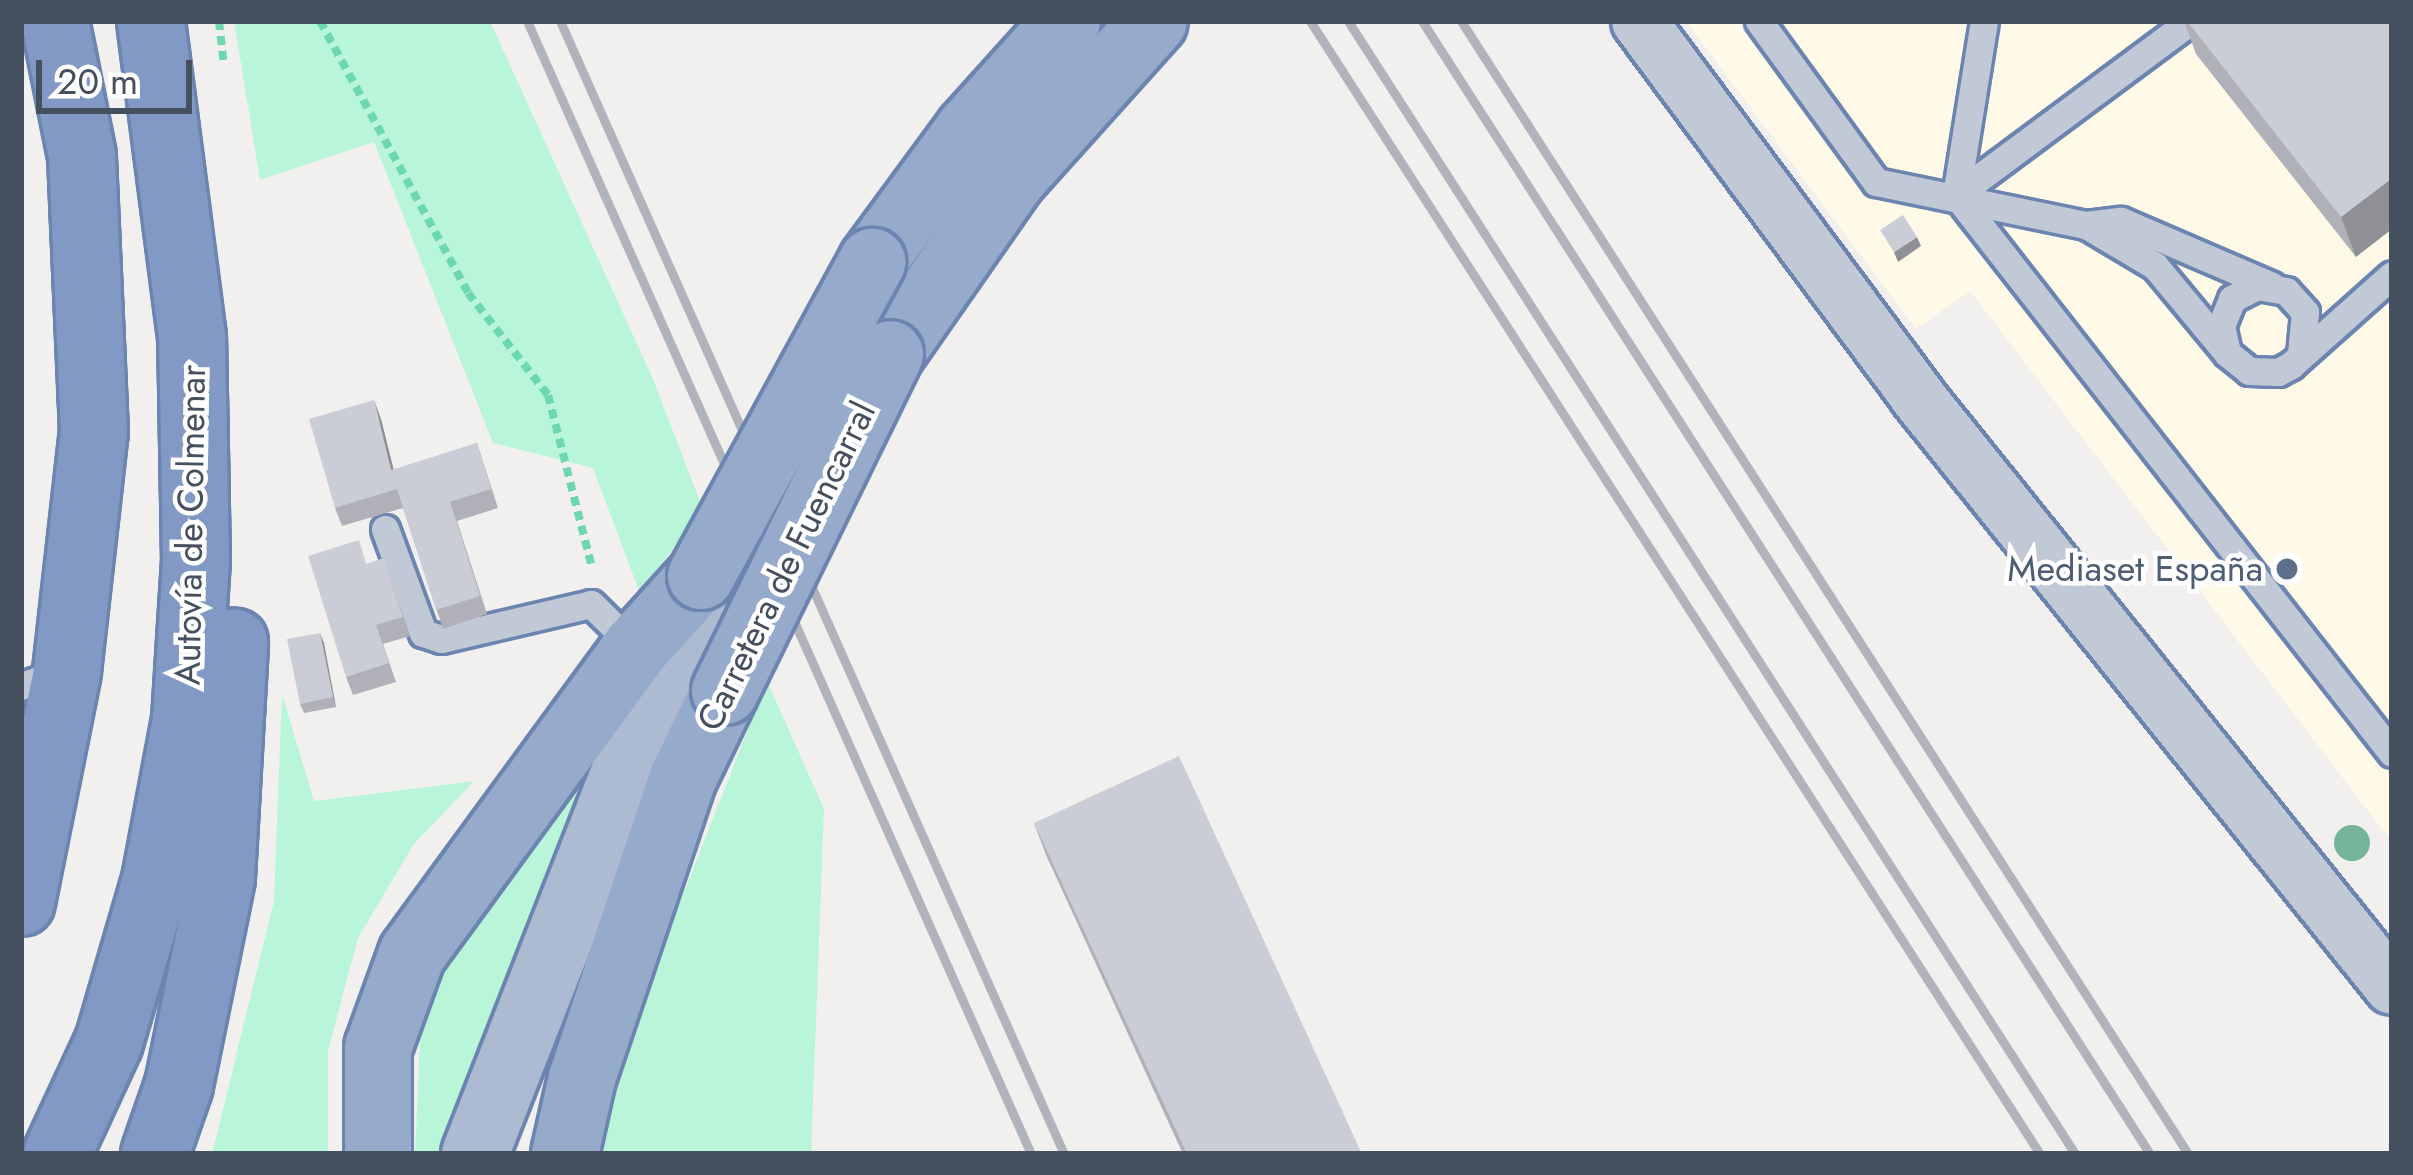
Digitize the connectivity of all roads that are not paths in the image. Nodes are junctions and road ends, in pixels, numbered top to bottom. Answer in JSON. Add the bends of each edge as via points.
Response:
{"nodes":[{"id":1,"x":151,"y":21,"type":"edge"},
{"id":2,"x":1067,"y":21,"type":"edge"},
{"id":3,"x":1154,"y":21,"type":"edge"},
{"id":4,"x":1639,"y":21,"type":"edge"},
{"id":5,"x":1760,"y":21,"type":"edge"},
{"id":6,"x":1984,"y":21,"type":"edge"},
{"id":7,"x":2190,"y":21,"type":"edge"},
{"id":8,"x":54,"y":29,"type":"edge"},
{"id":9,"x":1956,"y":195,"type":"junction"},
{"id":10,"x":2086,"y":225,"type":"junction"},
{"id":11,"x":2392,"y":275,"type":"edge"},
{"id":12,"x":2272,"y":286,"type":"junction"},
{"id":13,"x":2365,"y":295,"type":"junction"},
{"id":14,"x":2305,"y":312,"type":"junction"},
{"id":15,"x":192,"y":337,"type":"junction"},
{"id":16,"x":2227,"y":353,"type":"junction"},
{"id":17,"x":2301,"y":354,"type":"junction"},
{"id":18,"x":385,"y":529,"type":"dead end"},
{"id":19,"x":701,"y":576,"type":"junction"},
{"id":20,"x":619,"y":630,"type":"junction"},
{"id":21,"x":44,"y":678,"type":"edge"},
{"id":22,"x":2392,"y":753,"type":"edge"},
{"id":23,"x":683,"y":778,"type":"junction"},
{"id":24,"x":21,"y":902,"type":"edge"},
{"id":25,"x":2392,"y":987,"type":"edge"},
{"id":26,"x":57,"y":1154,"type":"edge"},
{"id":27,"x":155,"y":1154,"type":"edge"},
{"id":28,"x":377,"y":1154,"type":"edge"},
{"id":29,"x":475,"y":1154,"type":"edge"},
{"id":30,"x":519,"y":1154,"type":"edge"},
{"id":31,"x":565,"y":1154,"type":"edge"}],
"edges":[{"from":1,"to":15,"type":"highway","name":"Autovía de Colmenar"},
{"from":2,"to":19,"type":"highway","name":"Carretera de Fuencarral","bridge":true,"via":[[969,130],[872,262]]},
{"from":3,"to":23,"type":"highway","name":"Carretera de Fuencarral","bridge":true,"via":[[1013,178],[890,354]]},
{"from":4,"to":25,"type":"street","via":[[1916,396]]},
{"from":5,"to":9,"type":"lane","via":[[1876,182]]},
{"from":6,"to":9,"type":"lane"},
{"from":7,"to":9,"type":"lane"},
{"from":8,"to":21,"type":"highway","via":[[82,156],[94,432]]},
{"from":9,"to":10,"type":"lane"},
{"from":9,"to":22,"type":"lane"},
{"from":10,"to":12,"type":"lane","via":[[2121,221]]},
{"from":10,"to":16,"type":"lane","via":[[2156,266]]},
{"from":11,"to":13,"type":"lane"},
{"from":12,"to":14,"type":"lane"},
{"from":12,"to":16,"type":"lane","via":[[2232,299],[2221,326]]},
{"from":13,"to":14,"type":"lane"},
{"from":13,"to":17,"type":"lane"},
{"from":14,"to":17,"type":"lane"},
{"from":15,"to":26,"type":"highway","name":"Autovía de Colmenar","via":[[196,562],[186,719],[156,880],[109,1042]]},
{"from":15,"to":27,"type":"highway","via":[[232,500],[234,688],[221,878],[179,1085]]},
{"from":16,"to":17,"type":"lane","via":[[2264,374]]},
{"from":18,"to":20,"type":"lane","via":[[423,632],[441,639],[573,604]]},
{"from":19,"to":20,"type":"highway","name":"Carretera de Fuencarral"},
{"from":19,"to":29,"type":"main road"},
{"from":20,"to":28,"type":"highway","name":"Carretera de Fuencarral","via":[[412,954],[379,1048]]},
{"from":21,"to":24,"type":"highway"},
{"from":23,"to":30,"type":"main road"},
{"from":23,"to":31,"type":"highway","name":"Carretera de Fuencarral","via":[[582,1078]]}]}
